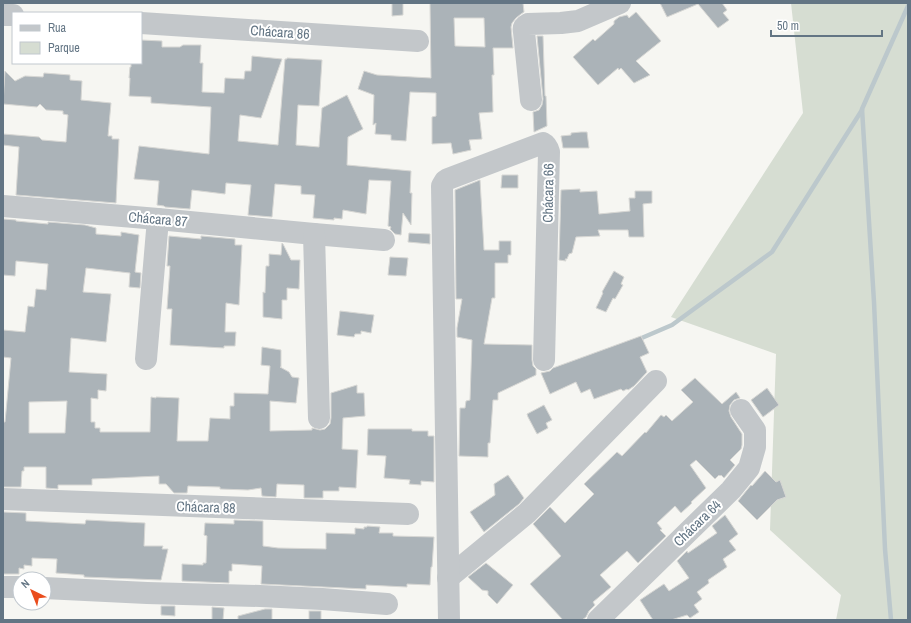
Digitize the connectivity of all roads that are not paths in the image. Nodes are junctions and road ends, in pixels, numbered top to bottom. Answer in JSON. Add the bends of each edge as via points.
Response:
{"nodes":[{"id":1,"x":620,"y":3,"type":"edge"},
{"id":2,"x":586,"y":10,"type":"edge"},
{"id":3,"x":142,"y":23,"type":"edge"},
{"id":4,"x":418,"y":41,"type":"dead end"},
{"id":5,"x":531,"y":100,"type":"dead end"},
{"id":6,"x":3,"y":206,"type":"edge"},
{"id":7,"x":158,"y":219,"type":"junction"},
{"id":8,"x":314,"y":234,"type":"junction"},
{"id":9,"x":384,"y":240,"type":"dead end"},
{"id":10,"x":146,"y":359,"type":"dead end"},
{"id":11,"x":544,"y":360,"type":"dead end"},
{"id":12,"x":656,"y":381,"type":"dead end"},
{"id":13,"x":742,"y":410,"type":"dead end"},
{"id":14,"x":319,"y":418,"type":"dead end"},
{"id":15,"x":3,"y":499,"type":"edge"},
{"id":16,"x":408,"y":514,"type":"dead end"},
{"id":17,"x":448,"y":578,"type":"junction"},
{"id":18,"x":52,"y":588,"type":"edge"},
{"id":19,"x":387,"y":604,"type":"dead end"},
{"id":20,"x":449,"y":620,"type":"edge"},
{"id":21,"x":598,"y":620,"type":"edge"}],
"edges":[{"from":1,"to":2,"type":"street"},
{"from":2,"to":5,"type":"street","via":[[578,21],[525,26]]},
{"from":3,"to":4,"type":"street","name":"Chácara 86"},
{"from":6,"to":7,"type":"street","name":"Chácara 87"},
{"from":7,"to":8,"type":"street","name":"Chácara 87"},
{"from":7,"to":10,"type":"street"},
{"from":8,"to":9,"type":"street","name":"Chácara 87"},
{"from":8,"to":14,"type":"street"},
{"from":11,"to":17,"type":"street","name":"Chácara 66","via":[[549,152],[544,143],[448,179],[442,186]]},
{"from":12,"to":17,"type":"street","via":[[527,513]]},
{"from":13,"to":21,"type":"street","name":"Chácara 64","via":[[755,430],[755,447],[749,468],[732,490]]},
{"from":15,"to":16,"type":"street","name":"Chácara 88"},
{"from":17,"to":20,"type":"street"},
{"from":18,"to":19,"type":"street","via":[[260,596]]}]}
